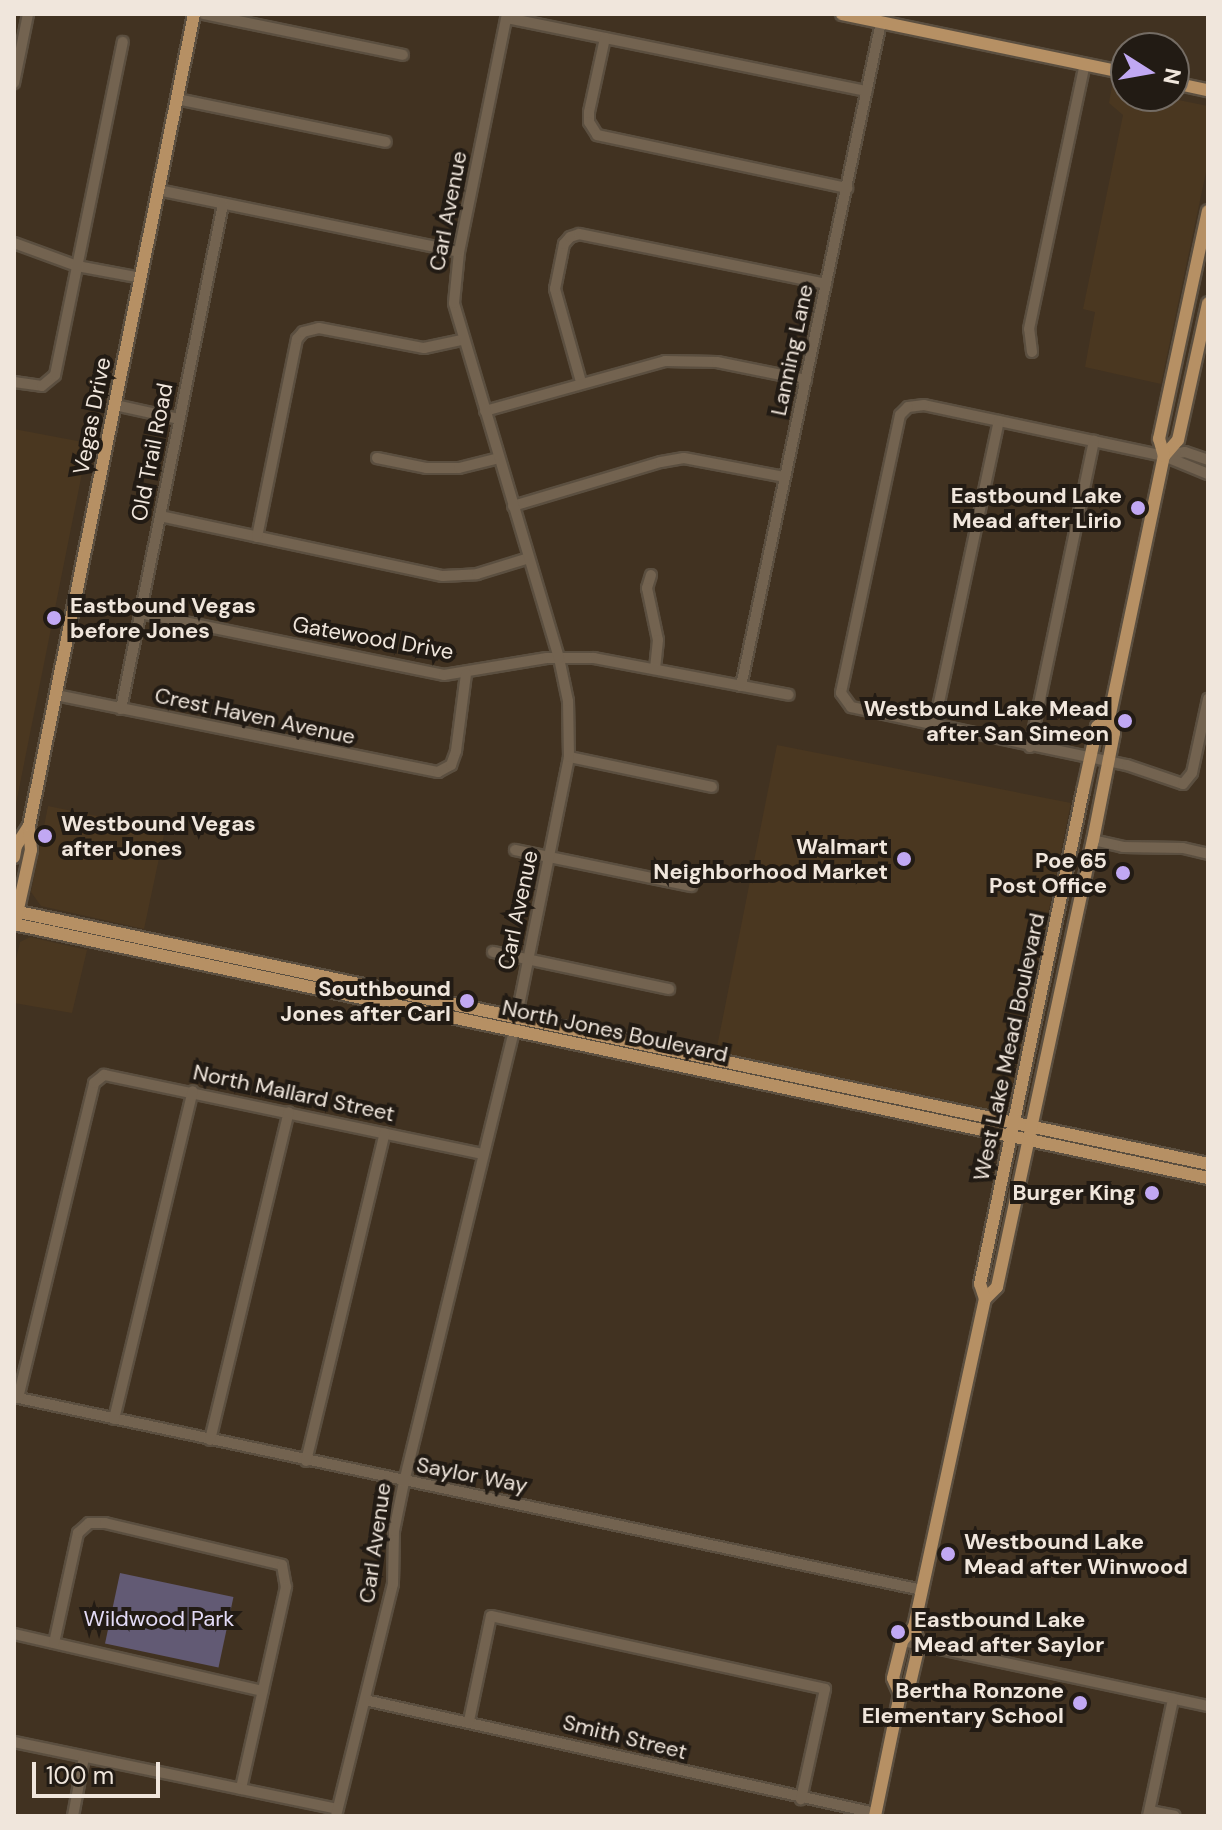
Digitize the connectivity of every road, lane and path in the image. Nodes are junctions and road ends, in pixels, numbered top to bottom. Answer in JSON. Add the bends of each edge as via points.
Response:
{"nodes":[{"id":1,"x":28,"y":14,"type":"edge"},
{"id":2,"x":194,"y":14,"type":"edge"},
{"id":3,"x":204,"y":14,"type":"edge"},
{"id":4,"x":842,"y":14,"type":"edge"},
{"id":5,"x":507,"y":16,"type":"edge"},
{"id":6,"x":881,"y":22,"type":"junction"},
{"id":7,"x":605,"y":38,"type":"junction"},
{"id":8,"x":123,"y":42,"type":"dead end"},
{"id":9,"x":403,"y":55,"type":"dead end"},
{"id":10,"x":1085,"y":64,"type":"junction"},
{"id":11,"x":1110,"y":69,"type":"edge"},
{"id":12,"x":14,"y":83,"type":"edge"},
{"id":13,"x":867,"y":91,"type":"junction"},
{"id":14,"x":177,"y":99,"type":"junction"},
{"id":15,"x":386,"y":142,"type":"dead end"},
{"id":16,"x":847,"y":188,"type":"junction"},
{"id":17,"x":158,"y":190,"type":"junction"},
{"id":18,"x":223,"y":204,"type":"junction"},
{"id":19,"x":1208,"y":211,"type":"edge"},
{"id":20,"x":14,"y":243,"type":"edge"},
{"id":21,"x":459,"y":252,"type":"junction"},
{"id":22,"x":77,"y":266,"type":"junction"},
{"id":23,"x":141,"y":278,"type":"junction"},
{"id":24,"x":826,"y":284,"type":"junction"},
{"id":25,"x":1208,"y":303,"type":"edge"},
{"id":26,"x":1184,"y":324,"type":"junction"},
{"id":27,"x":1203,"y":327,"type":"junction"},
{"id":28,"x":463,"y":340,"type":"junction"},
{"id":29,"x":1032,"y":352,"type":"dead end"},
{"id":30,"x":806,"y":380,"type":"junction"},
{"id":31,"x":14,"y":382,"type":"edge"},
{"id":32,"x":581,"y":382,"type":"junction"},
{"id":33,"x":115,"y":405,"type":"junction"},
{"id":34,"x":485,"y":411,"type":"junction"},
{"id":35,"x":179,"y":419,"type":"junction"},
{"id":36,"x":999,"y":421,"type":"junction"},
{"id":37,"x":1094,"y":441,"type":"junction"},
{"id":38,"x":1164,"y":456,"type":"junction"},
{"id":39,"x":377,"y":458,"type":"dead end"},
{"id":40,"x":499,"y":458,"type":"junction"},
{"id":41,"x":1208,"y":460,"type":"edge"},
{"id":42,"x":1208,"y":474,"type":"edge"},
{"id":43,"x":785,"y":477,"type":"junction"},
{"id":44,"x":513,"y":506,"type":"junction"},
{"id":45,"x":160,"y":516,"type":"junction"},
{"id":46,"x":257,"y":537,"type":"junction"},
{"id":47,"x":529,"y":558,"type":"junction"},
{"id":48,"x":651,"y":575,"type":"dead end"},
{"id":49,"x":140,"y":613,"type":"junction"},
{"id":50,"x":559,"y":658,"type":"junction"},
{"id":51,"x":655,"y":669,"type":"junction"},
{"id":52,"x":466,"y":674,"type":"junction"},
{"id":53,"x":741,"y":686,"type":"junction"},
{"id":54,"x":56,"y":695,"type":"junction"},
{"id":55,"x":789,"y":695,"type":"dead end"},
{"id":56,"x":1208,"y":699,"type":"edge"},
{"id":57,"x":121,"y":709,"type":"junction"},
{"id":58,"x":1110,"y":714,"type":"junction"},
{"id":59,"x":934,"y":726,"type":"junction"},
{"id":60,"x":1030,"y":747,"type":"junction"},
{"id":61,"x":569,"y":757,"type":"junction"},
{"id":62,"x":1090,"y":759,"type":"junction"},
{"id":63,"x":1108,"y":762,"type":"junction"},
{"id":64,"x":712,"y":787,"type":"dead end"},
{"id":65,"x":1083,"y":791,"type":"junction"},
{"id":66,"x":29,"y":826,"type":"junction"},
{"id":67,"x":1093,"y":840,"type":"junction"},
{"id":68,"x":515,"y":850,"type":"dead end"},
{"id":69,"x":1208,"y":854,"type":"edge"},
{"id":70,"x":14,"y":857,"type":"edge"},
{"id":71,"x":549,"y":858,"type":"junction"},
{"id":72,"x":1067,"y":871,"type":"junction"},
{"id":73,"x":691,"y":886,"type":"dead end"},
{"id":74,"x":15,"y":920,"type":"edge"},
{"id":75,"x":1057,"y":921,"type":"junction"},
{"id":76,"x":1075,"y":925,"type":"junction"},
{"id":77,"x":493,"y":952,"type":"dead end"},
{"id":78,"x":528,"y":959,"type":"junction"},
{"id":79,"x":268,"y":963,"type":"junction"},
{"id":80,"x":265,"y":977,"type":"junction"},
{"id":81,"x":669,"y":989,"type":"dead end"},
{"id":82,"x":1060,"y":991,"type":"junction"},
{"id":83,"x":516,"y":1016,"type":"junction"},
{"id":84,"x":514,"y":1030,"type":"junction"},
{"id":85,"x":713,"y":1072,"type":"junction"},
{"id":86,"x":778,"y":1072,"type":"junction"},
{"id":87,"x":824,"y":1082,"type":"junction"},
{"id":88,"x":764,"y":1083,"type":"junction"},
{"id":89,"x":193,"y":1091,"type":"junction"},
{"id":90,"x":289,"y":1112,"type":"junction"},
{"id":91,"x":1012,"y":1129,"type":"junction"},
{"id":92,"x":385,"y":1133,"type":"junction"},
{"id":93,"x":1030,"y":1133,"type":"junction"},
{"id":94,"x":482,"y":1154,"type":"junction"},
{"id":95,"x":1208,"y":1164,"type":"edge"},
{"id":96,"x":1208,"y":1178,"type":"edge"},
{"id":97,"x":985,"y":1299,"type":"junction"},
{"id":98,"x":16,"y":1397,"type":"edge"},
{"id":99,"x":114,"y":1419,"type":"junction"},
{"id":100,"x":210,"y":1440,"type":"junction"},
{"id":101,"x":306,"y":1461,"type":"junction"},
{"id":102,"x":404,"y":1482,"type":"junction"},
{"id":103,"x":922,"y":1590,"type":"junction"},
{"id":104,"x":914,"y":1627,"type":"junction"},
{"id":105,"x":14,"y":1634,"type":"edge"},
{"id":106,"x":902,"y":1641,"type":"junction"},
{"id":107,"x":54,"y":1643,"type":"junction"},
{"id":108,"x":919,"y":1645,"type":"junction"},
{"id":109,"x":263,"y":1691,"type":"junction"},
{"id":110,"x":900,"y":1694,"type":"junction"},
{"id":111,"x":1173,"y":1699,"type":"junction"},
{"id":112,"x":365,"y":1700,"type":"junction"},
{"id":113,"x":1208,"y":1706,"type":"edge"},
{"id":114,"x":469,"y":1721,"type":"junction"},
{"id":115,"x":14,"y":1742,"type":"edge"},
{"id":116,"x":84,"y":1757,"type":"junction"},
{"id":117,"x":241,"y":1789,"type":"junction"},
{"id":118,"x":801,"y":1799,"type":"junction"},
{"id":119,"x":337,"y":1812,"type":"edge"},
{"id":120,"x":1149,"y":1814,"type":"edge"},
{"id":121,"x":875,"y":1815,"type":"edge"},
{"id":122,"x":73,"y":1816,"type":"edge"},
{"id":123,"x":1175,"y":1816,"type":"edge"}],
"edges":[{"from":1,"to":12,"type":"street"},
{"from":2,"to":14,"type":"main road","name":"Vegas Drive"},
{"from":3,"to":9,"type":"street"},
{"from":4,"to":6,"type":"main road"},
{"from":5,"to":7,"type":"street"},
{"from":5,"to":21,"type":"street","name":"Carl Avenue"},
{"from":6,"to":10,"type":"main road"},
{"from":6,"to":13,"type":"street","name":"Lanning Lane"},
{"from":7,"to":13,"type":"street"},
{"from":7,"to":16,"type":"street","via":[[589,112],[592,130],[606,139]]},
{"from":8,"to":22,"type":"street"},
{"from":10,"to":11,"type":"main road"},
{"from":10,"to":29,"type":"street","via":[[1029,329]]},
{"from":13,"to":16,"type":"street","name":"Lanning Lane"},
{"from":14,"to":15,"type":"street"},
{"from":14,"to":17,"type":"main road","name":"Vegas Drive"},
{"from":16,"to":24,"type":"street","name":"Lanning Lane"},
{"from":17,"to":18,"type":"street"},
{"from":17,"to":23,"type":"main road","name":"Vegas Drive"},
{"from":18,"to":21,"type":"street"},
{"from":18,"to":35,"type":"street","name":"Old Trail Road"},
{"from":19,"to":26,"type":"main road","name":"West Lake Mead Boulevard"},
{"from":20,"to":22,"type":"street"},
{"from":21,"to":28,"type":"street","name":"Carl Avenue","via":[[454,303]]},
{"from":22,"to":23,"type":"street"},
{"from":22,"to":31,"type":"street","via":[[55,375],[35,387]]},
{"from":23,"to":33,"type":"main road","name":"Vegas Drive"},
{"from":24,"to":30,"type":"street","name":"Lanning Lane"},
{"from":24,"to":32,"type":"street","via":[[579,234],[570,237],[555,289]]},
{"from":25,"to":27,"type":"main road","name":"West Lake Mead Boulevard"},
{"from":26,"to":27,"type":"main road"},
{"from":26,"to":38,"type":"main road","name":"West Lake Mead Boulevard","via":[[1159,439]]},
{"from":27,"to":38,"type":"main road","name":"West Lake Mead Boulevard","via":[[1178,440]]},
{"from":28,"to":34,"type":"street","name":"Carl Avenue"},
{"from":28,"to":46,"type":"street","via":[[424,348],[319,328],[303,332],[297,339]]},
{"from":30,"to":32,"type":"street","via":[[696,360],[654,363]]},
{"from":30,"to":43,"type":"street","name":"Lanning Lane"},
{"from":32,"to":34,"type":"street"},
{"from":33,"to":35,"type":"street"},
{"from":33,"to":54,"type":"main road","name":"Vegas Drive"},
{"from":34,"to":40,"type":"street","name":"Carl Avenue"},
{"from":35,"to":45,"type":"street","name":"Old Trail Road"},
{"from":36,"to":37,"type":"street"},
{"from":36,"to":59,"type":"street"},
{"from":36,"to":59,"type":"street","via":[[924,405],[908,407],[900,415],[841,693],[851,707]]},
{"from":37,"to":38,"type":"street"},
{"from":37,"to":60,"type":"street"},
{"from":38,"to":41,"type":"street","via":[[1185,452]]},
{"from":38,"to":42,"type":"street"},
{"from":38,"to":58,"type":"main road","name":"West Lake Mead Boulevard"},
{"from":39,"to":40,"type":"street","via":[[426,468],[459,468]]},
{"from":40,"to":44,"type":"street","name":"Carl Avenue"},
{"from":43,"to":44,"type":"street","via":[[684,458]]},
{"from":43,"to":53,"type":"street","name":"Lanning Lane"},
{"from":44,"to":47,"type":"street","name":"Carl Avenue"},
{"from":45,"to":46,"type":"street"},
{"from":45,"to":49,"type":"street","name":"Old Trail Road"},
{"from":46,"to":47,"type":"street","via":[[443,576],[477,574]]},
{"from":47,"to":50,"type":"street","name":"Carl Avenue"},
{"from":48,"to":51,"type":"street","via":[[647,588],[658,640]]},
{"from":49,"to":52,"type":"street","name":"Gatewood Drive","via":[[411,670]]},
{"from":49,"to":57,"type":"street","name":"Old Trail Road"},
{"from":50,"to":51,"type":"street","name":"Gatewood Drive"},
{"from":50,"to":52,"type":"street","name":"Gatewood Drive"},
{"from":50,"to":61,"type":"street","name":"Carl Avenue","via":[[568,701]]},
{"from":51,"to":53,"type":"street","name":"Gatewood Drive"},
{"from":52,"to":57,"type":"street","name":"Crest Haven Avenue","via":[[456,751],[445,770],[425,772]]},
{"from":53,"to":55,"type":"street","name":"Gatewood Drive"},
{"from":54,"to":57,"type":"street","name":"Crest Haven Avenue"},
{"from":54,"to":66,"type":"main road","name":"Vegas Drive"},
{"from":56,"to":63,"type":"street","via":[[1188,781],[1166,781]]},
{"from":58,"to":62,"type":"main road","name":"West Lake Mead Boulevard","via":[[1097,727]]},
{"from":58,"to":63,"type":"main road","name":"West Lake Mead Boulevard","via":[[1114,733]]},
{"from":59,"to":60,"type":"street"},
{"from":60,"to":62,"type":"street"},
{"from":61,"to":64,"type":"street"},
{"from":61,"to":71,"type":"street","name":"Carl Avenue"},
{"from":62,"to":63,"type":"street"},
{"from":62,"to":65,"type":"main road","name":"West Lake Mead Boulevard"},
{"from":63,"to":67,"type":"main road","name":"West Lake Mead Boulevard"},
{"from":65,"to":67,"type":"main road","via":[[1088,806],[1085,835]]},
{"from":65,"to":72,"type":"main road","name":"West Lake Mead Boulevard"},
{"from":66,"to":70,"type":"main road","name":"Vegas Drive"},
{"from":66,"to":74,"type":"main road","name":"Vegas Drive","via":[[31,850]]},
{"from":67,"to":69,"type":"street"},
{"from":67,"to":76,"type":"main road","name":"West Lake Mead Boulevard"},
{"from":68,"to":71,"type":"street"},
{"from":71,"to":73,"type":"street"},
{"from":71,"to":78,"type":"street","name":"Carl Avenue"},
{"from":72,"to":75,"type":"main road","name":"West Lake Mead Boulevard"},
{"from":72,"to":76,"type":"main road","via":[[1068,913]]},
{"from":74,"to":79,"type":"main road","name":"North Jones Boulevard"},
{"from":74,"to":80,"type":"main road","name":"North Jones Boulevard"},
{"from":75,"to":82,"type":"main road","via":[[1063,935]]},
{"from":75,"to":91,"type":"main road","name":"West Lake Mead Boulevard"},
{"from":76,"to":82,"type":"main road","name":"West Lake Mead Boulevard"},
{"from":77,"to":78,"type":"street"},
{"from":78,"to":81,"type":"street"},
{"from":78,"to":83,"type":"street","name":"Carl Avenue"},
{"from":79,"to":80,"type":"main road"},
{"from":79,"to":83,"type":"main road","name":"North Jones Boulevard"},
{"from":80,"to":84,"type":"main road","name":"North Jones Boulevard"},
{"from":82,"to":93,"type":"main road","name":"West Lake Mead Boulevard"},
{"from":83,"to":84,"type":"street","name":"Carl Avenue"},
{"from":83,"to":86,"type":"main road","name":"North Jones Boulevard"},
{"from":84,"to":85,"type":"main road","name":"North Jones Boulevard"},
{"from":84,"to":94,"type":"street","name":"Carl Avenue"},
{"from":85,"to":86,"type":"main road"},
{"from":85,"to":88,"type":"main road","name":"North Jones Boulevard"},
{"from":86,"to":87,"type":"main road","name":"North Jones Boulevard"},
{"from":87,"to":88,"type":"main road","via":[[774,1078]]},
{"from":87,"to":91,"type":"main road","name":"North Jones Boulevard"},
{"from":88,"to":91,"type":"main road","name":"North Jones Boulevard"},
{"from":89,"to":90,"type":"street","name":"North Mallard Street"},
{"from":89,"to":98,"type":"street","name":"North Mallard Street","via":[[120,1076],[94,1083]]},
{"from":89,"to":99,"type":"street"},
{"from":90,"to":92,"type":"street","name":"North Mallard Street"},
{"from":90,"to":100,"type":"street"},
{"from":91,"to":93,"type":"main road","name":"North Jones Boulevard"},
{"from":91,"to":97,"type":"main road","name":"West Lake Mead Boulevard","via":[[980,1284]]},
{"from":92,"to":94,"type":"street","name":"North Mallard Street"},
{"from":92,"to":101,"type":"street"},
{"from":93,"to":95,"type":"main road","name":"North Jones Boulevard"},
{"from":93,"to":96,"type":"main road","name":"North Jones Boulevard"},
{"from":93,"to":97,"type":"main road","name":"West Lake Mead Boulevard","via":[[997,1287]]},
{"from":94,"to":102,"type":"street","name":"Carl Avenue"},
{"from":97,"to":103,"type":"main road","name":"West Lake Mead Boulevard"},
{"from":98,"to":99,"type":"street","name":"Saylor Way"},
{"from":99,"to":100,"type":"street","name":"Saylor Way"},
{"from":100,"to":101,"type":"street","name":"Saylor Way"},
{"from":101,"to":102,"type":"street","name":"Saylor Way"},
{"from":102,"to":103,"type":"street","name":"Saylor Way"},
{"from":102,"to":112,"type":"street","name":"Carl Avenue","via":[[394,1531],[393,1584]]},
{"from":103,"to":104,"type":"main road","name":"West Lake Mead Boulevard"},
{"from":104,"to":106,"type":"main road","name":"West Lake Mead Boulevard"},
{"from":104,"to":108,"type":"main road","name":"West Lake Mead Boulevard"},
{"from":105,"to":107,"type":"street"},
{"from":106,"to":108,"type":"street"},
{"from":106,"to":110,"type":"main road","name":"West Lake Mead Boulevard","via":[[893,1678]]},
{"from":107,"to":109,"type":"street"},
{"from":107,"to":109,"type":"street","via":[[78,1533],[83,1526],[105,1523],[282,1565],[286,1587]]},
{"from":108,"to":110,"type":"main road","name":"West Lake Mead Boulevard","via":[[910,1684]]},
{"from":108,"to":111,"type":"street"},
{"from":109,"to":117,"type":"street"},
{"from":110,"to":121,"type":"main road","name":"West Lake Mead Boulevard"},
{"from":111,"to":113,"type":"street"},
{"from":111,"to":120,"type":"street"},
{"from":112,"to":114,"type":"street","name":"Smith Street"},
{"from":112,"to":119,"type":"street","name":"Carl Avenue"},
{"from":114,"to":118,"type":"street","name":"Smith Street"},
{"from":114,"to":118,"type":"street","via":[[491,1616],[825,1689]]},
{"from":115,"to":116,"type":"street"},
{"from":116,"to":117,"type":"street"},
{"from":116,"to":122,"type":"street"},
{"from":117,"to":119,"type":"street"},
{"from":118,"to":121,"type":"street","name":"Smith Street"},
{"from":120,"to":123,"type":"street"}]}
